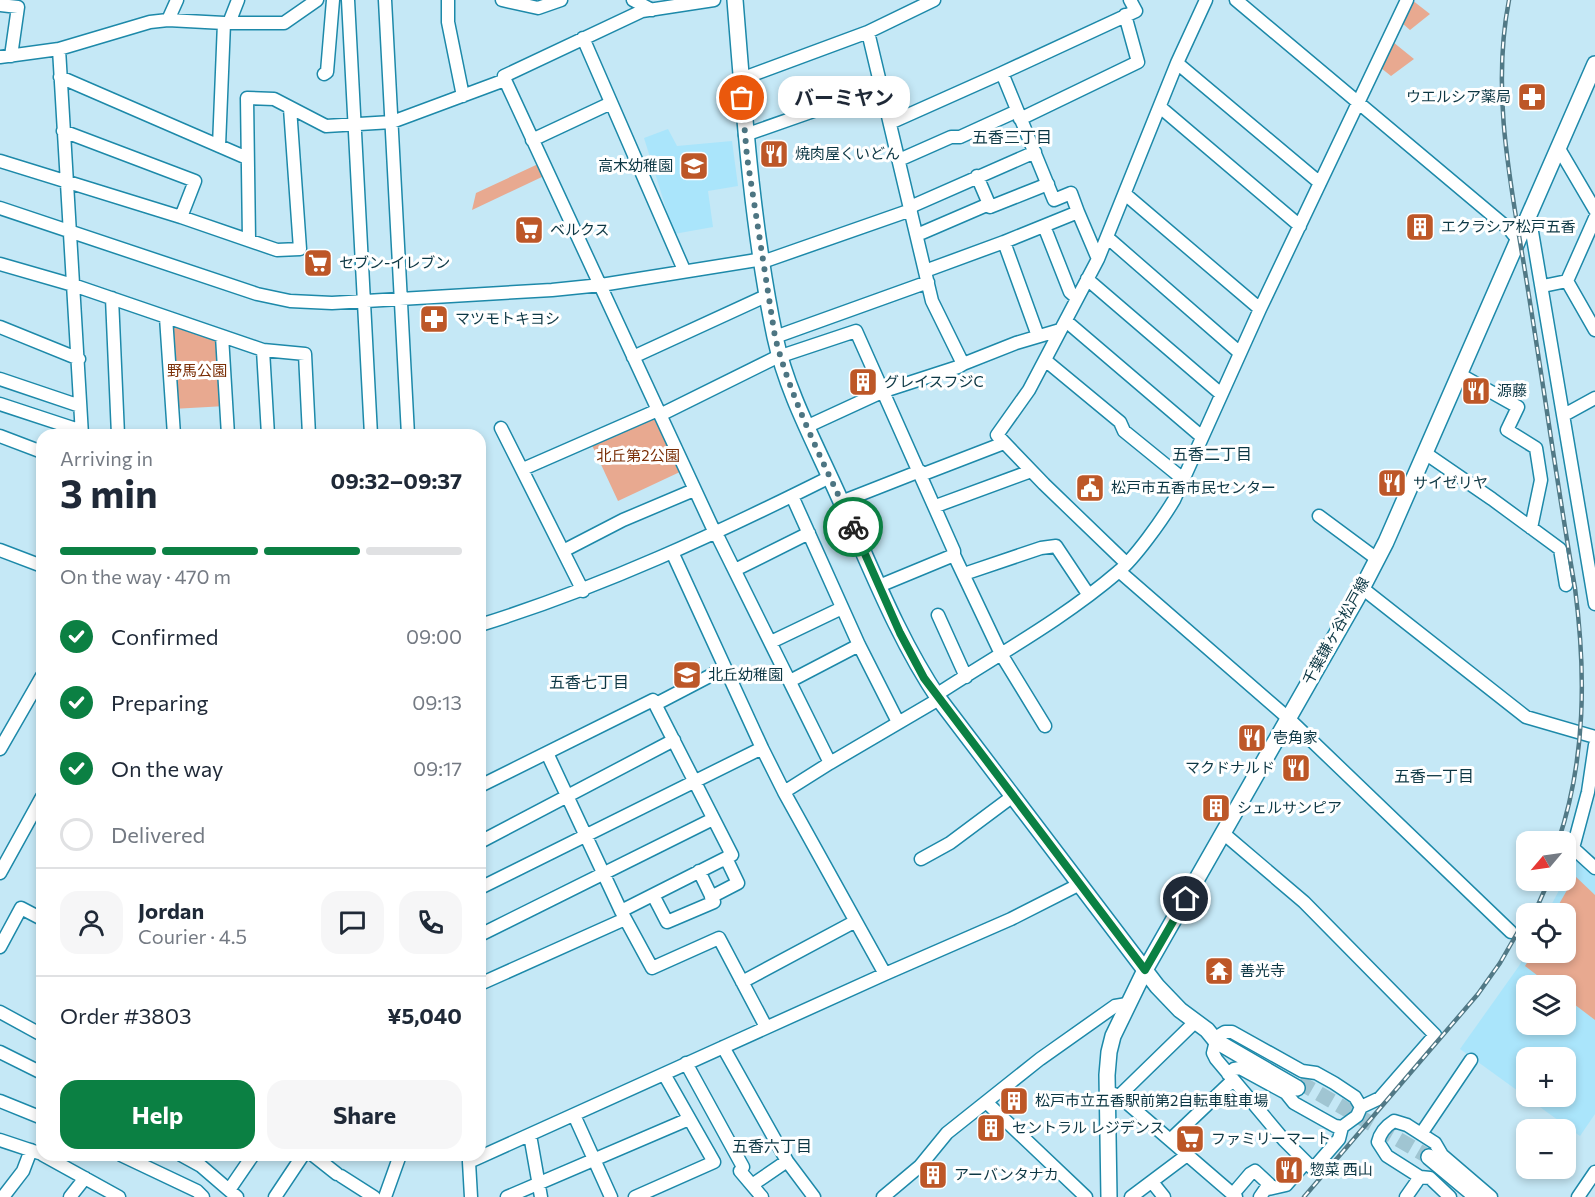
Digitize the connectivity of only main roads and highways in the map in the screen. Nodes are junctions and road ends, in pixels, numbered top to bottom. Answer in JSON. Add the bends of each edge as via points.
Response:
{"nodes":[{"id":1,"x":735,"y":0,"type":"edge"},
{"id":2,"x":1595,"y":64,"type":"edge"},
{"id":3,"x":1145,"y":970,"type":"junction"},
{"id":4,"x":1298,"y":1085,"type":"tunnel mouth"},
{"id":5,"x":1109,"y":1197,"type":"edge"},
{"id":6,"x":1466,"y":1197,"type":"edge"},
{"id":7,"x":1477,"y":1197,"type":"edge"}],
"edges":[{"from":1,"to":3,"type":"main road","via":[[746,135],[775,337],[808,426],[910,655]]},
{"from":2,"to":3,"type":"main road","name":"千葉鎌ヶ谷松戸線","via":[[1386,542]]},
{"from":3,"to":4,"type":"main road","via":[[1168,998],[1214,1036]]},
{"from":3,"to":5,"type":"main road","name":"千葉鎌ヶ谷松戸線","via":[[1109,1052],[1113,1094]]},
{"from":6,"to":7,"type":"main road","via":[[1427,1159]]}]}
